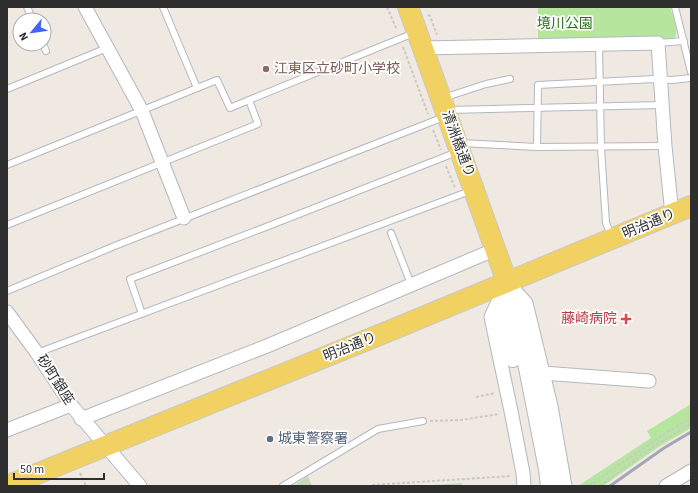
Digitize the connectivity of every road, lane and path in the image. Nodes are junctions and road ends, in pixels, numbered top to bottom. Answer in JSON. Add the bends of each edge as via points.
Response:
{"nodes":[{"id":1,"x":86,"y":7,"type":"edge"},
{"id":2,"x":163,"y":7,"type":"edge"},
{"id":3,"x":389,"y":7,"type":"edge"},
{"id":4,"x":408,"y":7,"type":"edge"},
{"id":5,"x":675,"y":7,"type":"edge"},
{"id":6,"x":422,"y":36,"type":"junction"},
{"id":7,"x":684,"y":41,"type":"junction"},
{"id":8,"x":658,"y":43,"type":"junction"},
{"id":9,"x":599,"y":45,"type":"junction"},
{"id":10,"x":107,"y":48,"type":"junction"},
{"id":11,"x":691,"y":72,"type":"edge"},
{"id":12,"x":691,"y":78,"type":"edge"},
{"id":13,"x":510,"y":79,"type":"dead end"},
{"id":14,"x":660,"y":79,"type":"junction"},
{"id":15,"x":599,"y":82,"type":"junction"},
{"id":16,"x":196,"y":88,"type":"junction"},
{"id":17,"x":7,"y":89,"type":"edge"},
{"id":18,"x":249,"y":100,"type":"junction"},
{"id":19,"x":662,"y":105,"type":"junction"},
{"id":20,"x":537,"y":107,"type":"junction"},
{"id":21,"x":600,"y":107,"type":"junction"},
{"id":22,"x":142,"y":111,"type":"junction"},
{"id":23,"x":441,"y":112,"type":"junction"},
{"id":24,"x":665,"y":146,"type":"junction"},
{"id":25,"x":537,"y":147,"type":"junction"},
{"id":26,"x":601,"y":148,"type":"junction"},
{"id":27,"x":454,"y":150,"type":"junction"},
{"id":28,"x":162,"y":162,"type":"junction"},
{"id":29,"x":7,"y":165,"type":"edge"},
{"id":30,"x":466,"y":192,"type":"junction"},
{"id":31,"x":691,"y":206,"type":"edge"},
{"id":32,"x":672,"y":214,"type":"junction"},
{"id":33,"x":184,"y":218,"type":"junction"},
{"id":34,"x":7,"y":225,"type":"edge"},
{"id":35,"x":391,"y":233,"type":"dead end"},
{"id":36,"x":613,"y":239,"type":"junction"},
{"id":37,"x":496,"y":249,"type":"junction"},
{"id":38,"x":507,"y":282,"type":"junction"},
{"id":39,"x":412,"y":284,"type":"junction"},
{"id":40,"x":7,"y":291,"type":"edge"},
{"id":41,"x":142,"y":314,"type":"junction"},
{"id":42,"x":9,"y":319,"type":"edge"},
{"id":43,"x":37,"y":353,"type":"junction"},
{"id":44,"x":543,"y":373,"type":"junction"},
{"id":45,"x":649,"y":381,"type":"dead end"},
{"id":46,"x":500,"y":392,"type":"dead end"},
{"id":47,"x":476,"y":397,"type":"dead end"},
{"id":48,"x":71,"y":405,"type":"junction"},
{"id":49,"x":504,"y":413,"type":"dead end"},
{"id":50,"x":691,"y":418,"type":"edge"},
{"id":51,"x":81,"y":419,"type":"junction"},
{"id":52,"x":423,"y":421,"type":"joint"},
{"id":53,"x":684,"y":422,"type":"junction"},
{"id":54,"x":691,"y":424,"type":"edge"},
{"id":55,"x":687,"y":426,"type":"junction"},
{"id":56,"x":7,"y":430,"type":"edge"},
{"id":57,"x":656,"y":439,"type":"junction"},
{"id":58,"x":659,"y":443,"type":"junction"},
{"id":59,"x":106,"y":446,"type":"junction"},
{"id":60,"x":632,"y":456,"type":"junction"},
{"id":61,"x":635,"y":461,"type":"junction"},
{"id":62,"x":691,"y":471,"type":"edge"},
{"id":63,"x":80,"y":473,"type":"dead end"},
{"id":64,"x":607,"y":474,"type":"junction"},
{"id":65,"x":610,"y":478,"type":"junction"},
{"id":66,"x":520,"y":481,"type":"edge"},
{"id":67,"x":372,"y":485,"type":"edge"},
{"id":68,"x":7,"y":486,"type":"edge"},
{"id":69,"x":86,"y":486,"type":"edge"},
{"id":70,"x":140,"y":486,"type":"edge"},
{"id":71,"x":283,"y":486,"type":"edge"},
{"id":72,"x":539,"y":486,"type":"edge"},
{"id":73,"x":550,"y":486,"type":"edge"},
{"id":74,"x":565,"y":486,"type":"edge"},
{"id":75,"x":590,"y":486,"type":"edge"},
{"id":76,"x":600,"y":486,"type":"edge"},
{"id":77,"x":666,"y":486,"type":"edge"}],
"edges":[{"from":1,"to":10,"type":"street"},
{"from":2,"to":16,"type":"lane"},
{"from":3,"to":6,"type":"path"},
{"from":4,"to":6,"type":"main road","name":"清洲橋通り"},
{"from":5,"to":7,"type":"lane"},
{"from":6,"to":6,"type":"path","via":[[430,16]]},
{"from":6,"to":9,"type":"street"},
{"from":6,"to":18,"type":"lane"},
{"from":6,"to":23,"type":"main road","name":"清洲橋通り"},
{"from":6,"to":23,"type":"path"},
{"from":7,"to":8,"type":"lane"},
{"from":7,"to":11,"type":"lane"},
{"from":8,"to":9,"type":"street"},
{"from":8,"to":14,"type":"street"},
{"from":9,"to":15,"type":"lane"},
{"from":10,"to":17,"type":"lane"},
{"from":10,"to":22,"type":"street"},
{"from":12,"to":14,"type":"lane"},
{"from":13,"to":23,"type":"lane","via":[[486,84]]},
{"from":14,"to":15,"type":"lane"},
{"from":14,"to":19,"type":"street"},
{"from":15,"to":20,"type":"lane","via":[[538,85]]},
{"from":15,"to":21,"type":"lane"},
{"from":16,"to":18,"type":"lane","via":[[217,80],[230,108]]},
{"from":16,"to":22,"type":"lane"},
{"from":18,"to":28,"type":"lane","via":[[258,124]]},
{"from":19,"to":21,"type":"lane"},
{"from":19,"to":24,"type":"street"},
{"from":20,"to":21,"type":"lane"},
{"from":20,"to":23,"type":"lane"},
{"from":20,"to":25,"type":"lane"},
{"from":21,"to":26,"type":"lane"},
{"from":22,"to":28,"type":"street"},
{"from":22,"to":29,"type":"lane"},
{"from":23,"to":27,"type":"main road","name":"清洲橋通り"},
{"from":23,"to":27,"type":"path"},
{"from":23,"to":33,"type":"lane"},
{"from":24,"to":26,"type":"lane"},
{"from":24,"to":32,"type":"street"},
{"from":25,"to":26,"type":"lane"},
{"from":25,"to":27,"type":"lane"},
{"from":26,"to":36,"type":"lane","via":[[606,223]]},
{"from":27,"to":30,"type":"main road","name":"清洲橋通り"},
{"from":27,"to":30,"type":"path"},
{"from":27,"to":41,"type":"lane","via":[[130,279]]},
{"from":28,"to":33,"type":"street"},
{"from":28,"to":34,"type":"lane"},
{"from":30,"to":37,"type":"main road","name":"清洲橋通り"},
{"from":30,"to":41,"type":"lane"},
{"from":31,"to":32,"type":"main road","name":"明治通り"},
{"from":32,"to":36,"type":"main road","name":"明治通り"},
{"from":33,"to":40,"type":"lane"},
{"from":35,"to":39,"type":"lane"},
{"from":36,"to":38,"type":"main road","name":"明治通り"},
{"from":37,"to":38,"type":"main road","name":"清洲橋通り"},
{"from":37,"to":39,"type":"street"},
{"from":38,"to":44,"type":"street","via":[[526,303]]},
{"from":38,"to":59,"type":"main road","name":"明治通り"},
{"from":38,"to":66,"type":"street","via":[[491,317],[512,416]]},
{"from":38,"to":72,"type":"main road","name":"清洲橋通り","via":[[504,312]]},
{"from":38,"to":73,"type":"main road","name":"清洲橋通り","via":[[516,307]]},
{"from":39,"to":51,"type":"street","via":[[267,346]]},
{"from":41,"to":43,"type":"lane"},
{"from":42,"to":43,"type":"street","name":"砂町銀座"},
{"from":43,"to":48,"type":"street","name":"砂町銀座"},
{"from":44,"to":45,"type":"street"},
{"from":44,"to":74,"type":"street"},
{"from":46,"to":47,"type":"path"},
{"from":48,"to":51,"type":"street","name":"砂町銀座"},
{"from":48,"to":56,"type":"street"},
{"from":49,"to":52,"type":"path","via":[[461,420]]},
{"from":50,"to":53,"type":"path"},
{"from":51,"to":59,"type":"street","name":"砂町銀座"},
{"from":52,"to":71,"type":"lane","via":[[378,429]]},
{"from":53,"to":55,"type":"path"},
{"from":53,"to":57,"type":"path"},
{"from":54,"to":55,"type":"path"},
{"from":55,"to":58,"type":"path"},
{"from":57,"to":58,"type":"path"},
{"from":57,"to":60,"type":"path"},
{"from":58,"to":61,"type":"path"},
{"from":59,"to":68,"type":"main road","name":"明治通り"},
{"from":59,"to":70,"type":"street","name":"砂町銀座"},
{"from":60,"to":61,"type":"path"},
{"from":60,"to":64,"type":"path"},
{"from":61,"to":65,"type":"path"},
{"from":62,"to":77,"type":"street"},
{"from":63,"to":69,"type":"path"},
{"from":64,"to":65,"type":"path"},
{"from":64,"to":75,"type":"path"},
{"from":65,"to":76,"type":"path"},
{"from":66,"to":67,"type":"path"}]}
